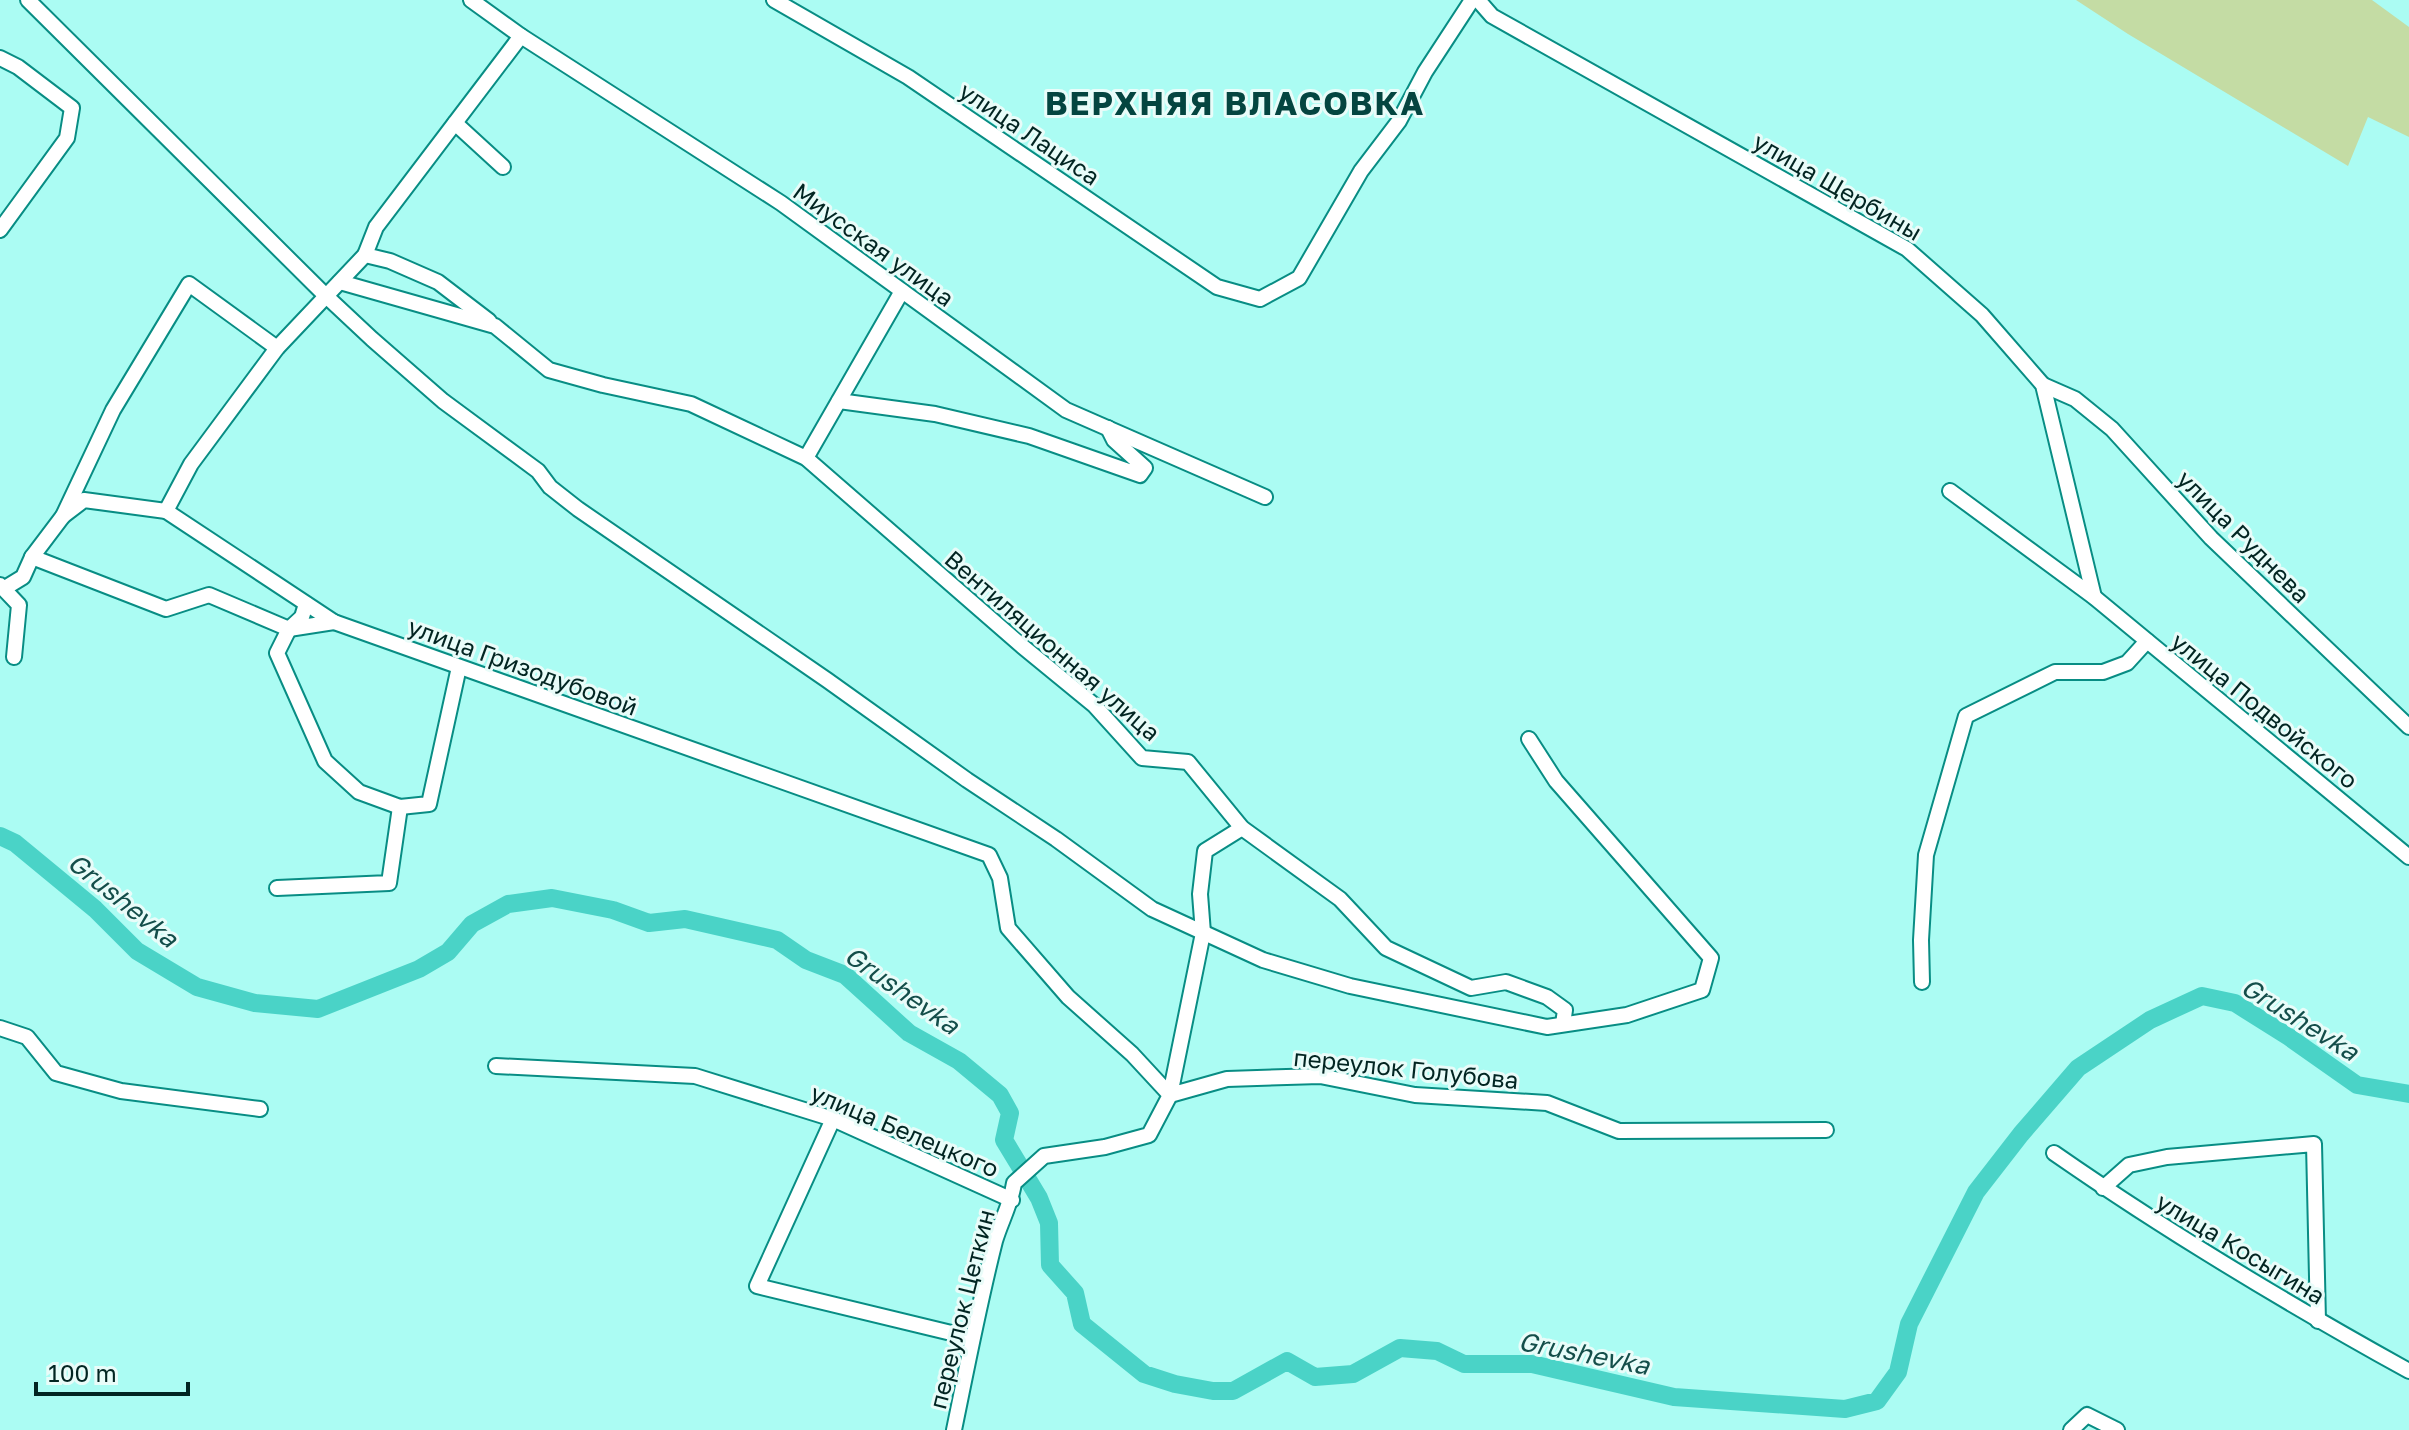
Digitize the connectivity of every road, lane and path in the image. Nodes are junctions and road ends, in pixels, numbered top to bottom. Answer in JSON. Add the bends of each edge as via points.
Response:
{"nodes":[{"id":1,"x":28,"y":0,"type":"edge"},
{"id":2,"x":471,"y":0,"type":"edge"},
{"id":3,"x":774,"y":0,"type":"edge"},
{"id":4,"x":1475,"y":0,"type":"edge"},
{"id":5,"x":521,"y":36,"type":"junction"},
{"id":6,"x":0,"y":58,"type":"edge"},
{"id":7,"x":455,"y":123,"type":"junction"},
{"id":8,"x":503,"y":167,"type":"dead end"},
{"id":9,"x":0,"y":230,"type":"edge"},
{"id":10,"x":365,"y":255,"type":"junction"},
{"id":11,"x":340,"y":282,"type":"junction"},
{"id":12,"x":902,"y":291,"type":"junction"},
{"id":13,"x":325,"y":295,"type":"junction"},
{"id":14,"x":495,"y":326,"type":"junction"},
{"id":15,"x":277,"y":348,"type":"junction"},
{"id":16,"x":2043,"y":385,"type":"junction"},
{"id":17,"x":839,"y":401,"type":"junction"},
{"id":18,"x":1108,"y":428,"type":"junction"},
{"id":19,"x":806,"y":458,"type":"junction"},
{"id":20,"x":1950,"y":491,"type":"dead end"},
{"id":21,"x":1265,"y":497,"type":"dead end"},
{"id":22,"x":166,"y":511,"type":"junction"},
{"id":23,"x":63,"y":516,"type":"junction"},
{"id":24,"x":32,"y":557,"type":"junction"},
{"id":25,"x":2,"y":587,"type":"edge"},
{"id":26,"x":2094,"y":597,"type":"junction"},
{"id":27,"x":306,"y":604,"type":"junction"},
{"id":28,"x":334,"y":622,"type":"junction"},
{"id":29,"x":289,"y":629,"type":"junction"},
{"id":30,"x":2147,"y":641,"type":"junction"},
{"id":31,"x":14,"y":657,"type":"dead end"},
{"id":32,"x":459,"y":667,"type":"junction"},
{"id":33,"x":2409,"y":727,"type":"edge"},
{"id":34,"x":1529,"y":739,"type":"dead end"},
{"id":35,"x":400,"y":807,"type":"junction"},
{"id":36,"x":1242,"y":828,"type":"junction"},
{"id":37,"x":2409,"y":857,"type":"edge"},
{"id":38,"x":277,"y":888,"type":"dead end"},
{"id":39,"x":1203,"y":933,"type":"junction"},
{"id":40,"x":1922,"y":982,"type":"dead end"},
{"id":41,"x":1563,"y":1024,"type":"junction"},
{"id":42,"x":0,"y":1028,"type":"edge"},
{"id":43,"x":496,"y":1066,"type":"dead end"},
{"id":44,"x":1170,"y":1095,"type":"junction"},
{"id":45,"x":260,"y":1109,"type":"dead end"},
{"id":46,"x":833,"y":1119,"type":"junction"},
{"id":47,"x":1826,"y":1130,"type":"dead end"},
{"id":48,"x":2054,"y":1153,"type":"dead end"},
{"id":49,"x":2103,"y":1188,"type":"junction"},
{"id":50,"x":1012,"y":1200,"type":"junction"},
{"id":51,"x":2318,"y":1321,"type":"junction"},
{"id":52,"x":972,"y":1338,"type":"junction"},
{"id":53,"x":2409,"y":1371,"type":"edge"},
{"id":54,"x":954,"y":1430,"type":"edge"},
{"id":55,"x":2071,"y":1430,"type":"edge"},
{"id":56,"x":2117,"y":1430,"type":"edge"}],
"edges":[{"from":1,"to":13,"type":"street"},
{"from":2,"to":5,"type":"street","name":"Миусская улица"},
{"from":3,"to":4,"type":"street","name":"улица Лациса","via":[[908,77],[1217,287],[1260,299],[1299,278],[1361,171]]},
{"from":4,"to":16,"type":"street","name":"улица Щербины","via":[[1492,16],[1907,249],[1982,315]]},
{"from":5,"to":7,"type":"street"},
{"from":5,"to":12,"type":"street","name":"Миусская улица","via":[[781,203]]},
{"from":6,"to":9,"type":"street","via":[[72,108],[67,138]]},
{"from":7,"to":8,"type":"street"},
{"from":7,"to":10,"type":"street","via":[[376,227]]},
{"from":10,"to":11,"type":"street"},
{"from":10,"to":14,"type":"street","name":"Вентиляционная улица","via":[[438,282]]},
{"from":11,"to":13,"type":"street"},
{"from":11,"to":14,"type":"street","name":"Вентиляционная улица"},
{"from":12,"to":17,"type":"street"},
{"from":12,"to":18,"type":"street","name":"Миусская улица","via":[[1066,410]]},
{"from":13,"to":15,"type":"street"},
{"from":13,"to":39,"type":"street","via":[[443,401],[538,471],[578,509],[1152,909]]},
{"from":14,"to":19,"type":"street","name":"Вентиляционная улица","via":[[549,370],[691,404]]},
{"from":15,"to":22,"type":"street","via":[[191,464]]},
{"from":15,"to":23,"type":"street","via":[[189,284],[113,410]]},
{"from":16,"to":26,"type":"street","name":"улица Щербины"},
{"from":16,"to":33,"type":"street","name":"улица Руднева","via":[[2075,399],[2112,429],[2211,538]]},
{"from":17,"to":18,"type":"street","via":[[935,414],[1029,436],[1140,475],[1145,468]]},
{"from":17,"to":19,"type":"street"},
{"from":18,"to":21,"type":"street","name":"Миусская улица"},
{"from":19,"to":36,"type":"street","name":"Вентиляционная улица","via":[[1094,705],[1142,758],[1188,762]]},
{"from":20,"to":26,"type":"street","name":"улица Подвойского"},
{"from":22,"to":23,"type":"street","name":"улица Гризодубовой","via":[[84,500]]},
{"from":22,"to":27,"type":"street","name":"улица Гризодубовой"},
{"from":23,"to":24,"type":"street"},
{"from":24,"to":25,"type":"street","via":[[23,577]]},
{"from":24,"to":29,"type":"street","via":[[166,609],[209,595]]},
{"from":25,"to":31,"type":"street","via":[[19,605]]},
{"from":26,"to":30,"type":"street","name":"улица Подвойского"},
{"from":27,"to":28,"type":"street","name":"улица Гризодубовой"},
{"from":27,"to":29,"type":"street","via":[[302,617]]},
{"from":28,"to":29,"type":"street"},
{"from":28,"to":32,"type":"street","name":"улица Гризодубовой"},
{"from":29,"to":35,"type":"street","via":[[277,653],[325,761],[359,792]]},
{"from":30,"to":37,"type":"street","name":"улица Подвойского"},
{"from":30,"to":40,"type":"street","via":[[2127,663],[2103,672],[2055,672],[1966,716],[1926,855]]},
{"from":32,"to":35,"type":"street","via":[[429,804]]},
{"from":32,"to":44,"type":"street","name":"улица Гризодубовой","via":[[989,855],[1000,878],[1008,928],[1068,997]]},
{"from":34,"to":41,"type":"street","via":[[1556,781],[1711,958],[1702,990],[1627,1015]]},
{"from":35,"to":38,"type":"street","via":[[389,883]]},
{"from":36,"to":39,"type":"street","via":[[1205,851]]},
{"from":36,"to":41,"type":"street","name":"Вентиляционная улица","via":[[1340,899],[1386,948],[1471,988],[1506,982],[1547,997],[1565,1010]]},
{"from":39,"to":41,"type":"street","via":[[1263,960],[1350,986],[1547,1027]]},
{"from":39,"to":44,"type":"street"},
{"from":42,"to":45,"type":"street","via":[[27,1037],[56,1073],[121,1091]]},
{"from":43,"to":46,"type":"street","name":"улица Белецкого","via":[[695,1076]]},
{"from":44,"to":47,"type":"street","name":"переулок Голубова","via":[[1227,1079],[1320,1076],[1415,1095],[1547,1103],[1619,1131]]},
{"from":44,"to":50,"type":"street","name":"переулок Цеткин","via":[[1149,1135],[1044,1156],[1014,1183]]},
{"from":46,"to":50,"type":"street","name":"улица Белецкого"},
{"from":46,"to":52,"type":"street","via":[[757,1286]]},
{"from":48,"to":49,"type":"street","name":"улица Косыгина"},
{"from":49,"to":51,"type":"street","name":"улица Косыгина"},
{"from":49,"to":51,"type":"street","via":[[2129,1165],[2167,1157],[2314,1144]]},
{"from":50,"to":52,"type":"street","name":"переулок Цеткин","via":[[997,1237]]},
{"from":51,"to":53,"type":"street","name":"улица Косыгина"},
{"from":52,"to":54,"type":"street","name":"переулок Цеткин"},
{"from":55,"to":56,"type":"street","via":[[2087,1415]]}]}
